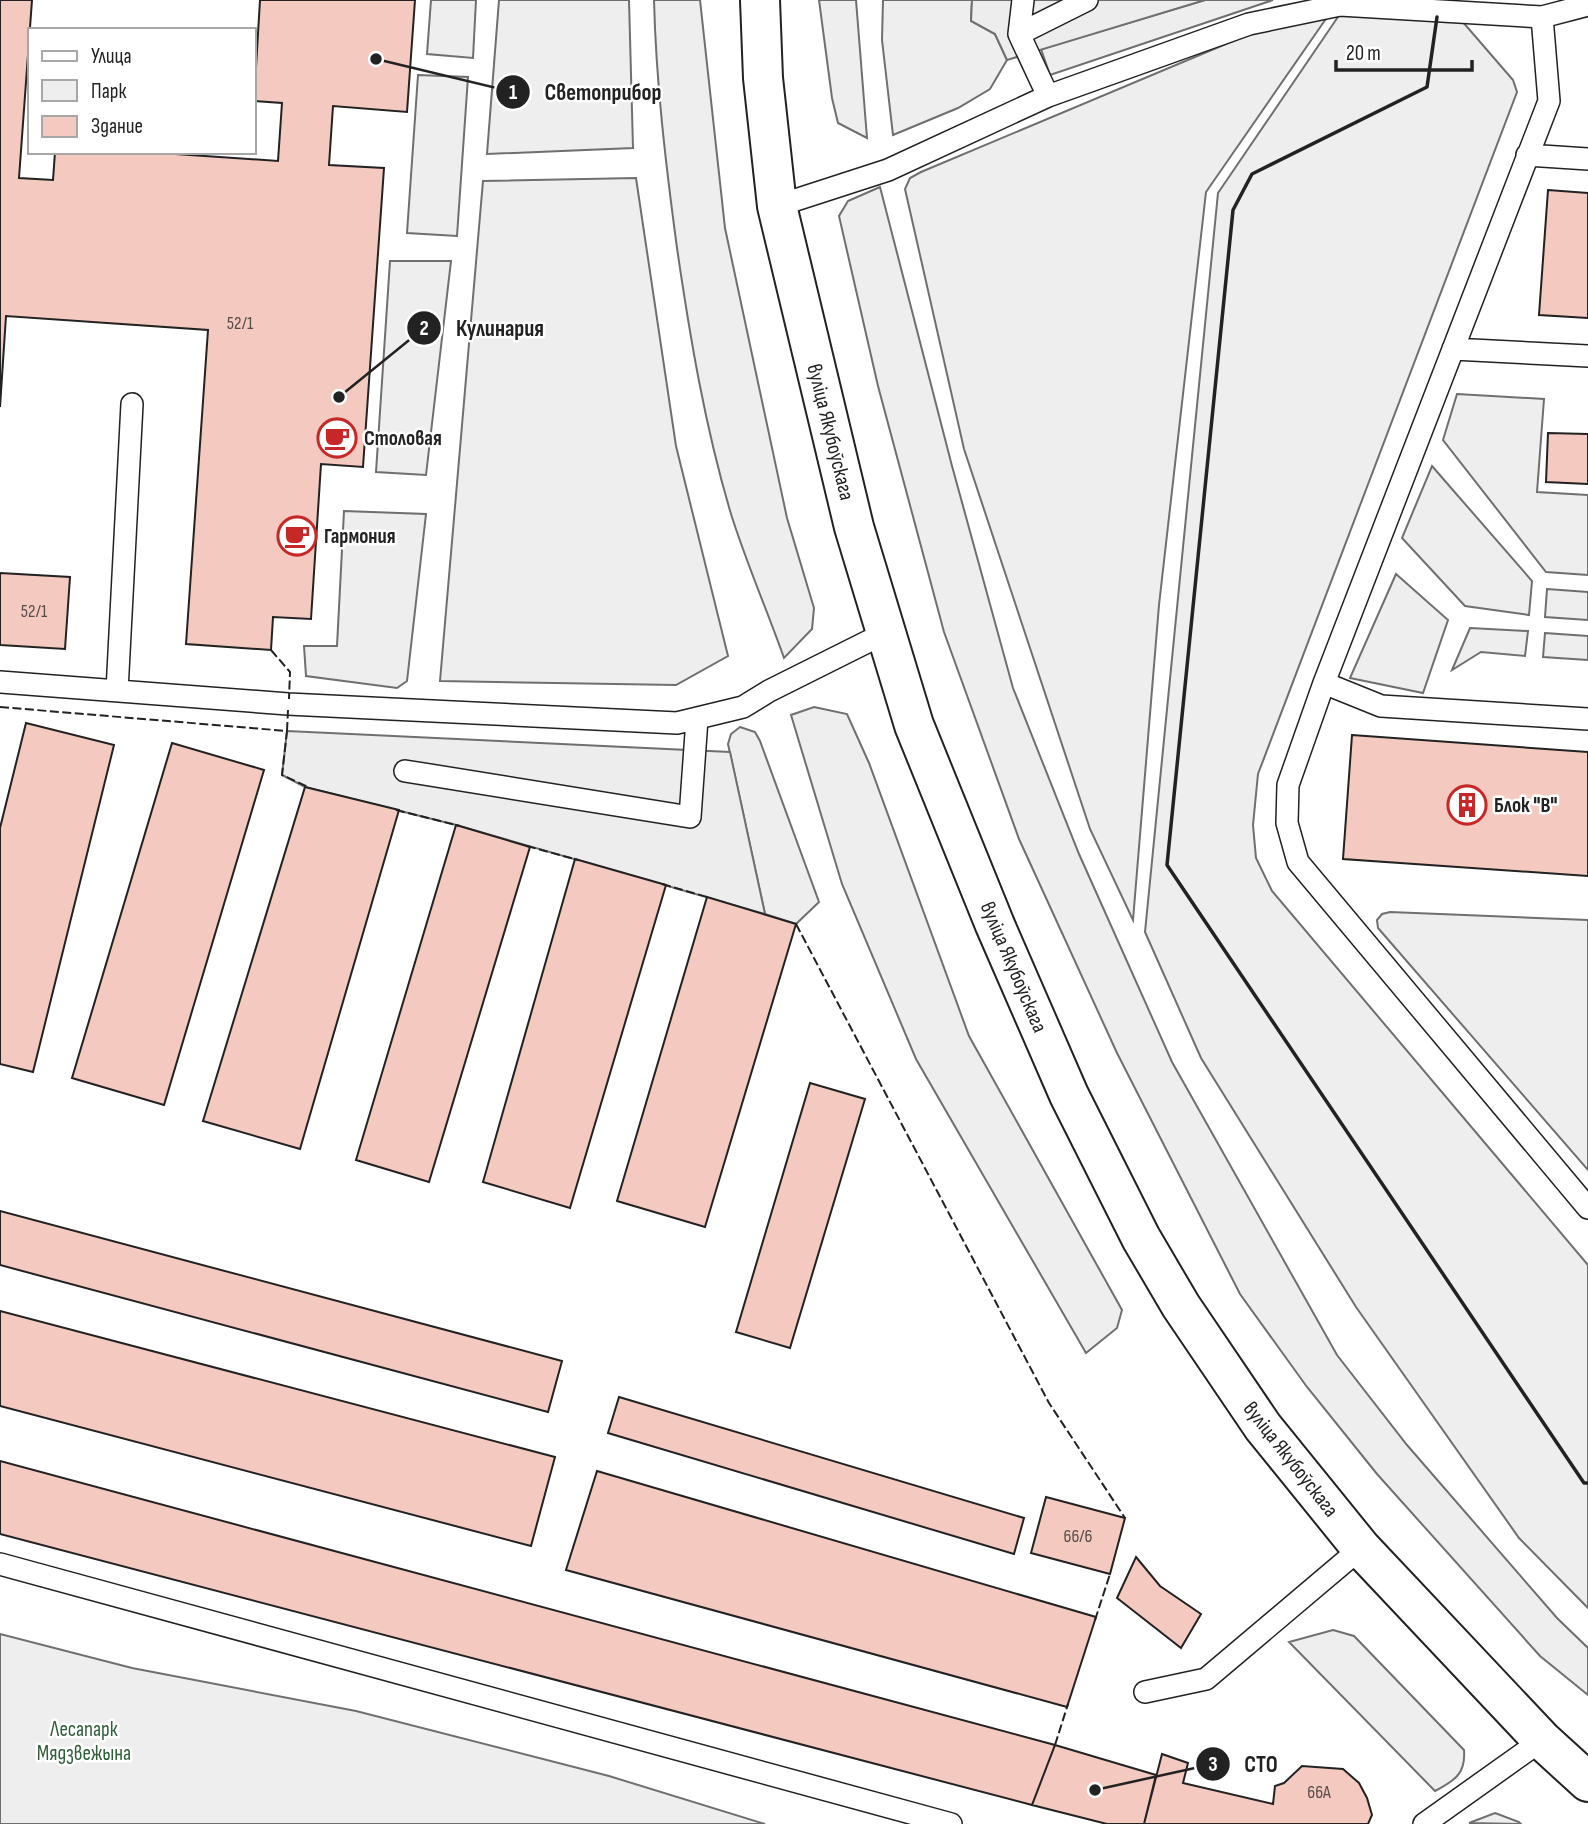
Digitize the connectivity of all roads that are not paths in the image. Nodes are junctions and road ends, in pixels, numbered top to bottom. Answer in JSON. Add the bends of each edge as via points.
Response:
{"nodes":[{"id":1,"x":760,"y":0,"type":"edge"},
{"id":2,"x":1023,"y":0,"type":"edge"},
{"id":3,"x":1087,"y":0,"type":"edge"},
{"id":4,"x":1588,"y":5,"type":"edge"},
{"id":5,"x":1542,"y":17,"type":"junction"},
{"id":6,"x":1019,"y":34,"type":"junction"},
{"id":7,"x":1048,"y":96,"type":"junction"},
{"id":8,"x":1527,"y":155,"type":"junction"},
{"id":9,"x":1588,"y":159,"type":"edge"},
{"id":10,"x":777,"y":206,"type":"junction"},
{"id":11,"x":1453,"y":349,"type":"junction"},
{"id":12,"x":1588,"y":356,"type":"edge"},
{"id":13,"x":132,"y":404,"type":"dead end"},
{"id":14,"x":885,"y":633,"type":"junction"},
{"id":15,"x":0,"y":682,"type":"edge"},
{"id":16,"x":1324,"y":683,"type":"junction"},
{"id":17,"x":117,"y":691,"type":"junction"},
{"id":18,"x":697,"y":719,"type":"junction"},
{"id":19,"x":1588,"y":719,"type":"edge"},
{"id":20,"x":405,"y":771,"type":"dead end"},
{"id":21,"x":1588,"y":1209,"type":"edge"},
{"id":22,"x":1361,"y":1548,"type":"junction"},
{"id":23,"x":0,"y":1564,"type":"edge"},
{"id":24,"x":1145,"y":1692,"type":"dead end"},
{"id":25,"x":1542,"y":1740,"type":"junction"},
{"id":26,"x":1588,"y":1782,"type":"edge"},
{"id":27,"x":951,"y":1824,"type":"edge"},
{"id":28,"x":1424,"y":1824,"type":"edge"}],
"edges":[{"from":1,"to":10,"type":"main road","name":"вуліца Якубоўскага"},
{"from":2,"to":6,"type":"lane"},
{"from":3,"to":6,"type":"lane"},
{"from":4,"to":5,"type":"lane"},
{"from":5,"to":7,"type":"lane","via":[[1340,5],[1249,24]]},
{"from":5,"to":8,"type":"lane","via":[[1549,101]]},
{"from":6,"to":7,"type":"lane"},
{"from":7,"to":10,"type":"lane","via":[[888,170]]},
{"from":8,"to":9,"type":"lane"},
{"from":8,"to":11,"type":"lane"},
{"from":10,"to":14,"type":"main road","name":"вуліца Якубоўскага","via":[[854,527]]},
{"from":11,"to":12,"type":"lane"},
{"from":11,"to":16,"type":"lane"},
{"from":13,"to":17,"type":"lane"},
{"from":14,"to":18,"type":"lane","via":[[743,707]]},
{"from":14,"to":22,"type":"main road","name":"вуліца Якубоўскага","via":[[914,725],[995,925],[1069,1095],[1141,1238],[1263,1427]]},
{"from":15,"to":17,"type":"lane"},
{"from":16,"to":19,"type":"lane","via":[[1381,706]]},
{"from":16,"to":21,"type":"lane","via":[[1288,785],[1287,823],[1298,862]]},
{"from":17,"to":18,"type":"lane","via":[[677,723]]},
{"from":18,"to":20,"type":"lane","via":[[690,817]]},
{"from":22,"to":24,"type":"lane","via":[[1206,1679]]},
{"from":22,"to":25,"type":"main road","name":"вуліца Якубоўскага"},
{"from":23,"to":27,"type":"lane"},
{"from":25,"to":26,"type":"main road","name":"вуліца Якубоўскага"},
{"from":25,"to":28,"type":"lane"}]}
